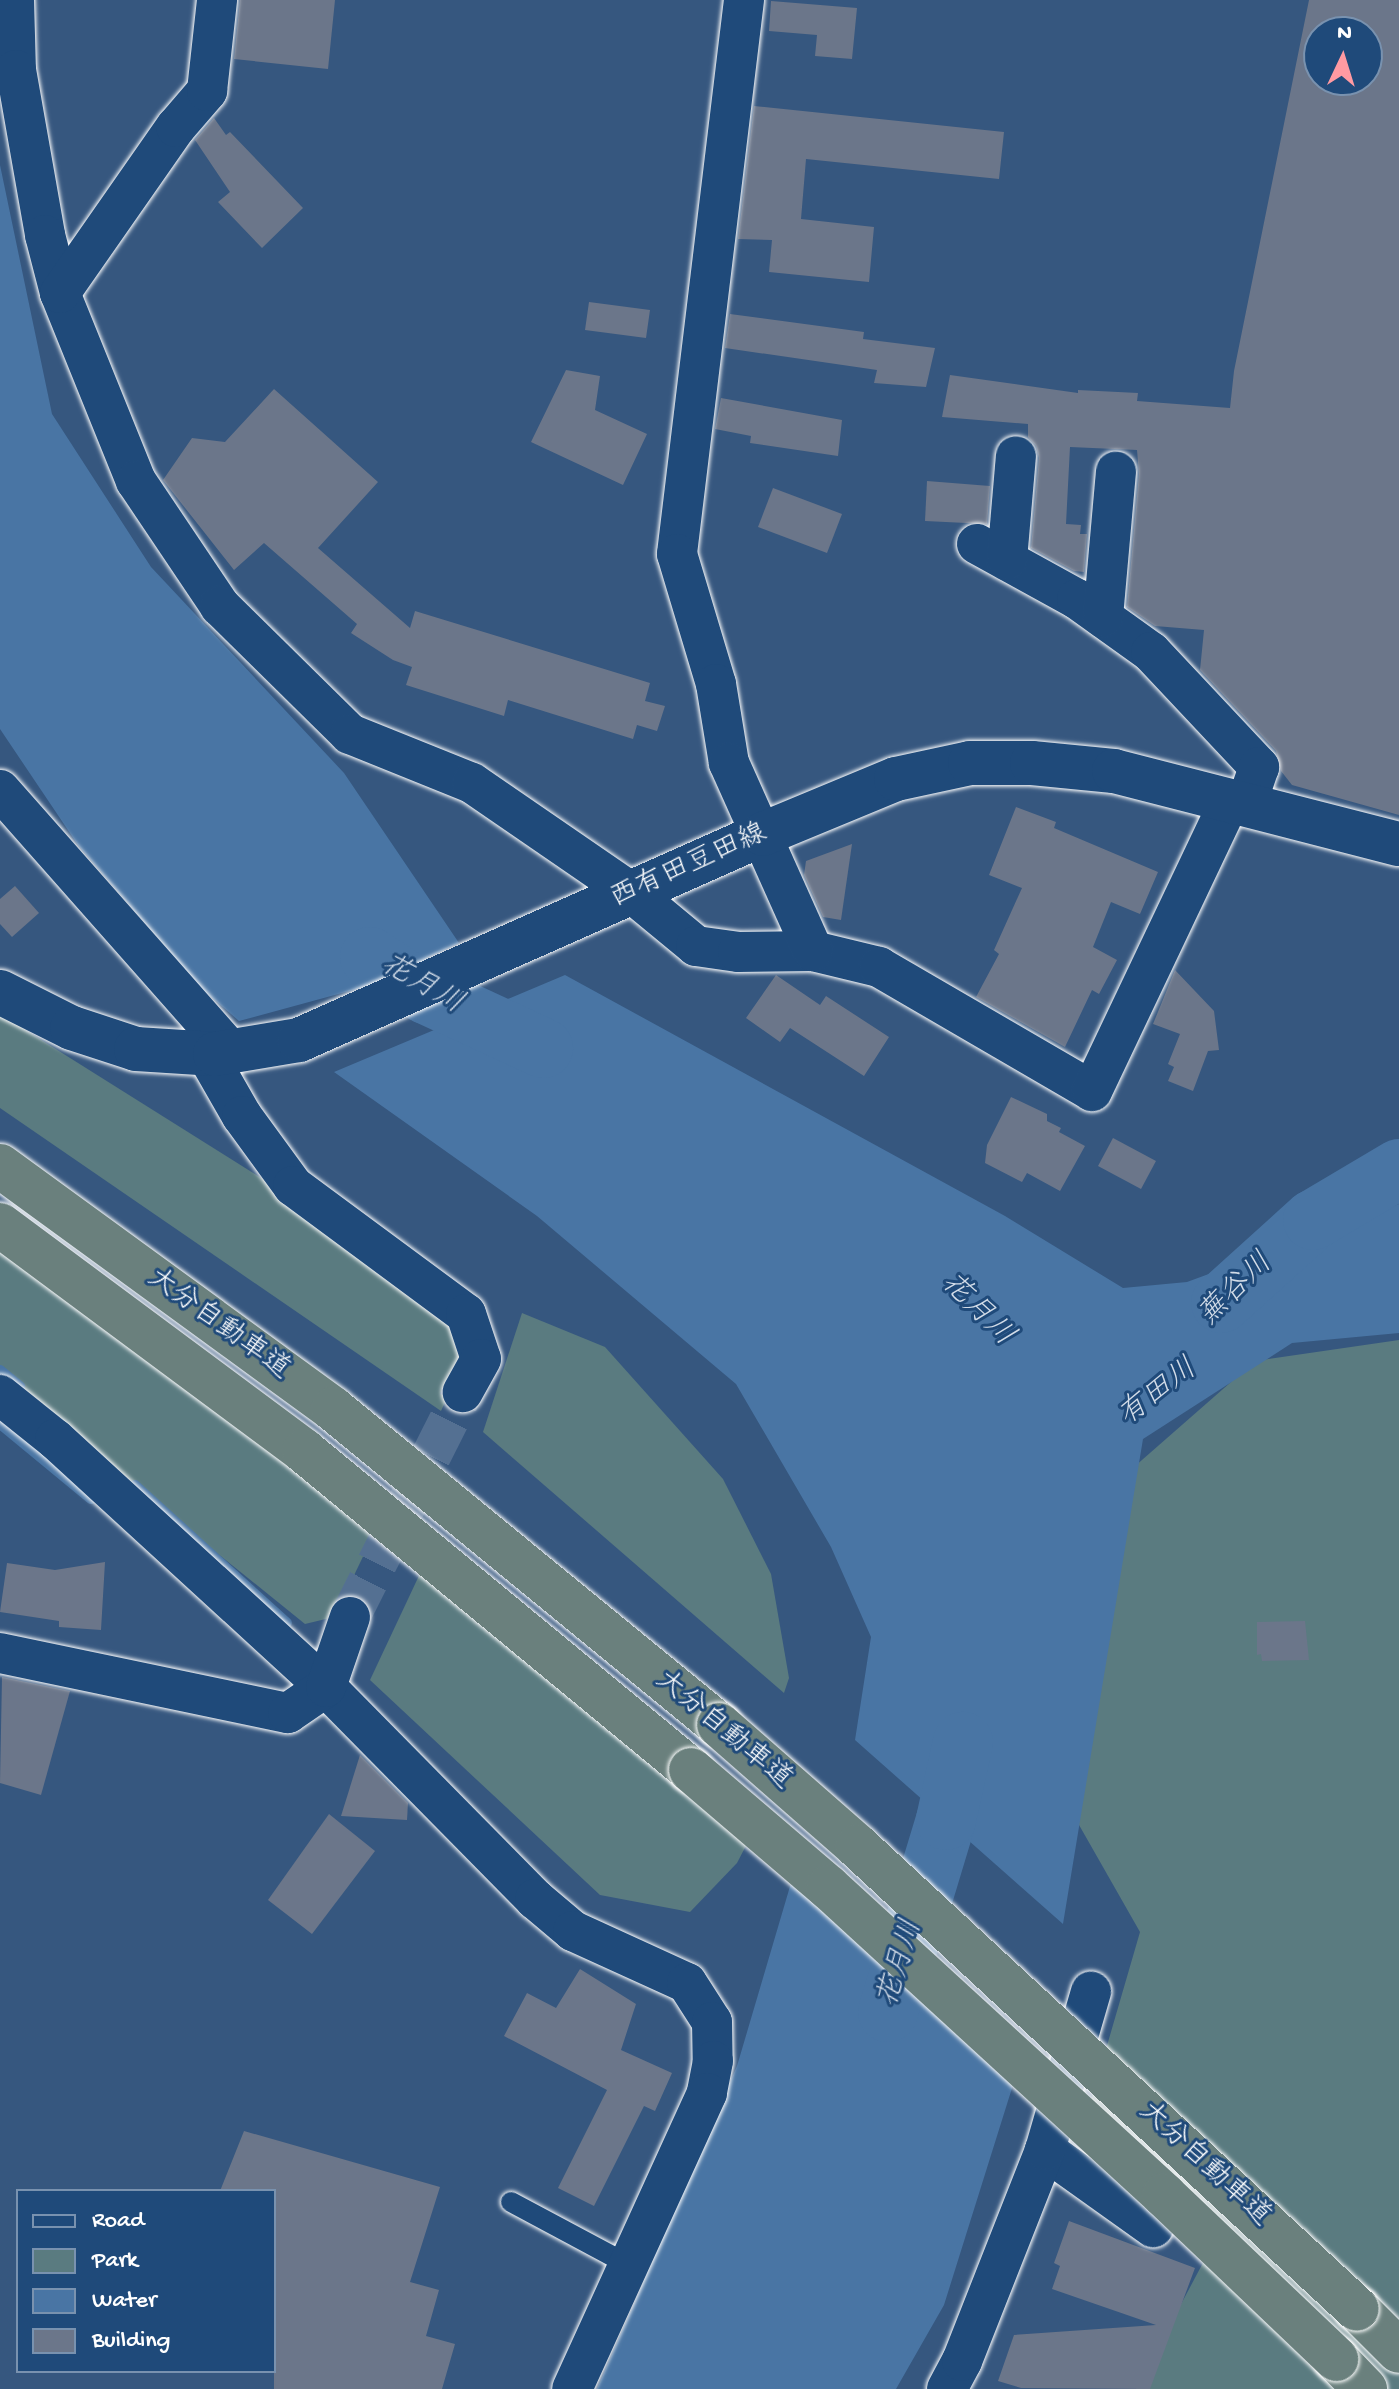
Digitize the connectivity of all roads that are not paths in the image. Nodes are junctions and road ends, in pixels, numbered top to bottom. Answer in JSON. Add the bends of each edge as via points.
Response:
{"nodes":[{"id":1,"x":14,"y":0,"type":"edge"},
{"id":2,"x":217,"y":0,"type":"edge"},
{"id":3,"x":744,"y":0,"type":"edge"},
{"id":4,"x":60,"y":293,"type":"junction"},
{"id":5,"x":1016,"y":456,"type":"dead end"},
{"id":6,"x":1116,"y":472,"type":"dead end"},
{"id":7,"x":1103,"y":617,"type":"junction"},
{"id":8,"x":0,"y":790,"type":"edge"},
{"id":9,"x":1238,"y":803,"type":"junction"},
{"id":10,"x":763,"y":834,"type":"junction"},
{"id":11,"x":1399,"y":844,"type":"edge"},
{"id":12,"x":617,"y":900,"type":"junction"},
{"id":13,"x":813,"y":951,"type":"junction"},
{"id":14,"x":0,"y":992,"type":"edge"},
{"id":15,"x":220,"y":1054,"type":"junction"},
{"id":16,"x":0,"y":1166,"type":"edge"},
{"id":17,"x":0,"y":1225,"type":"edge"},
{"id":18,"x":463,"y":1392,"type":"tunnel mouth"},
{"id":19,"x":0,"y":1395,"type":"edge"},
{"id":20,"x":350,"y":1617,"type":"tunnel mouth"},
{"id":21,"x":0,"y":1653,"type":"edge"},
{"id":22,"x":326,"y":1687,"type":"junction"},
{"id":23,"x":1091,"y":1992,"type":"dead end"},
{"id":24,"x":1045,"y":2150,"type":"junction"},
{"id":25,"x":511,"y":2202,"type":"dead end"},
{"id":26,"x":1153,"y":2227,"type":"dead end"},
{"id":27,"x":629,"y":2265,"type":"junction"},
{"id":28,"x":1399,"y":2351,"type":"edge"},
{"id":29,"x":1350,"y":2374,"type":"edge"},
{"id":30,"x":572,"y":2389,"type":"edge"},
{"id":31,"x":947,"y":2389,"type":"edge"}],
"edges":[{"from":1,"to":4,"type":"street","via":[[16,70]]},
{"from":2,"to":4,"type":"street","via":[[207,91]]},
{"from":3,"to":10,"type":"street","via":[[677,554],[716,684],[729,763]]},
{"from":4,"to":12,"type":"street","via":[[136,481],[220,606],[350,734],[472,783]]},
{"from":5,"to":7,"type":"street","via":[[992,552]]},
{"from":6,"to":7,"type":"street"},
{"from":7,"to":9,"type":"street","via":[[1151,652],[1259,767]]},
{"from":8,"to":15,"type":"street"},
{"from":9,"to":10,"type":"main road","name":"西有田豆田線","via":[[1114,771],[970,763],[896,779]]},
{"from":9,"to":11,"type":"main road","name":"西有田豆田線"},
{"from":9,"to":13,"type":"street","via":[[1092,1091],[879,967]]},
{"from":10,"to":12,"type":"main road","name":"西有田豆田線"},
{"from":10,"to":13,"type":"street"},
{"from":12,"to":13,"type":"street","via":[[696,946],[738,952]]},
{"from":12,"to":15,"type":"main road","name":"西有田豆田線","via":[[299,1040]]},
{"from":14,"to":15,"type":"main road","name":"西有田豆田線","via":[[72,1028],[136,1049]]},
{"from":15,"to":18,"type":"street","via":[[242,1116],[293,1186],[466,1314],[481,1359]]},
{"from":16,"to":28,"type":"highway","name":"大分自動車道","bridge":true,"via":[[333,1409],[719,1725],[869,1857]]},
{"from":17,"to":29,"type":"highway","name":"大分自動車道","bridge":true,"via":[[304,1451],[691,1770],[873,1928]]},
{"from":19,"to":22,"type":"street"},
{"from":20,"to":22,"type":"street"},
{"from":21,"to":22,"type":"street","via":[[288,1713]]},
{"from":22,"to":27,"type":"street","via":[[535,1899],[573,1931],[687,1983],[712,2022],[707,2093]]},
{"from":23,"to":24,"type":"street"},
{"from":24,"to":26,"type":"street"},
{"from":24,"to":31,"type":"street"},
{"from":25,"to":27,"type":"lane"},
{"from":27,"to":30,"type":"street"}]}
